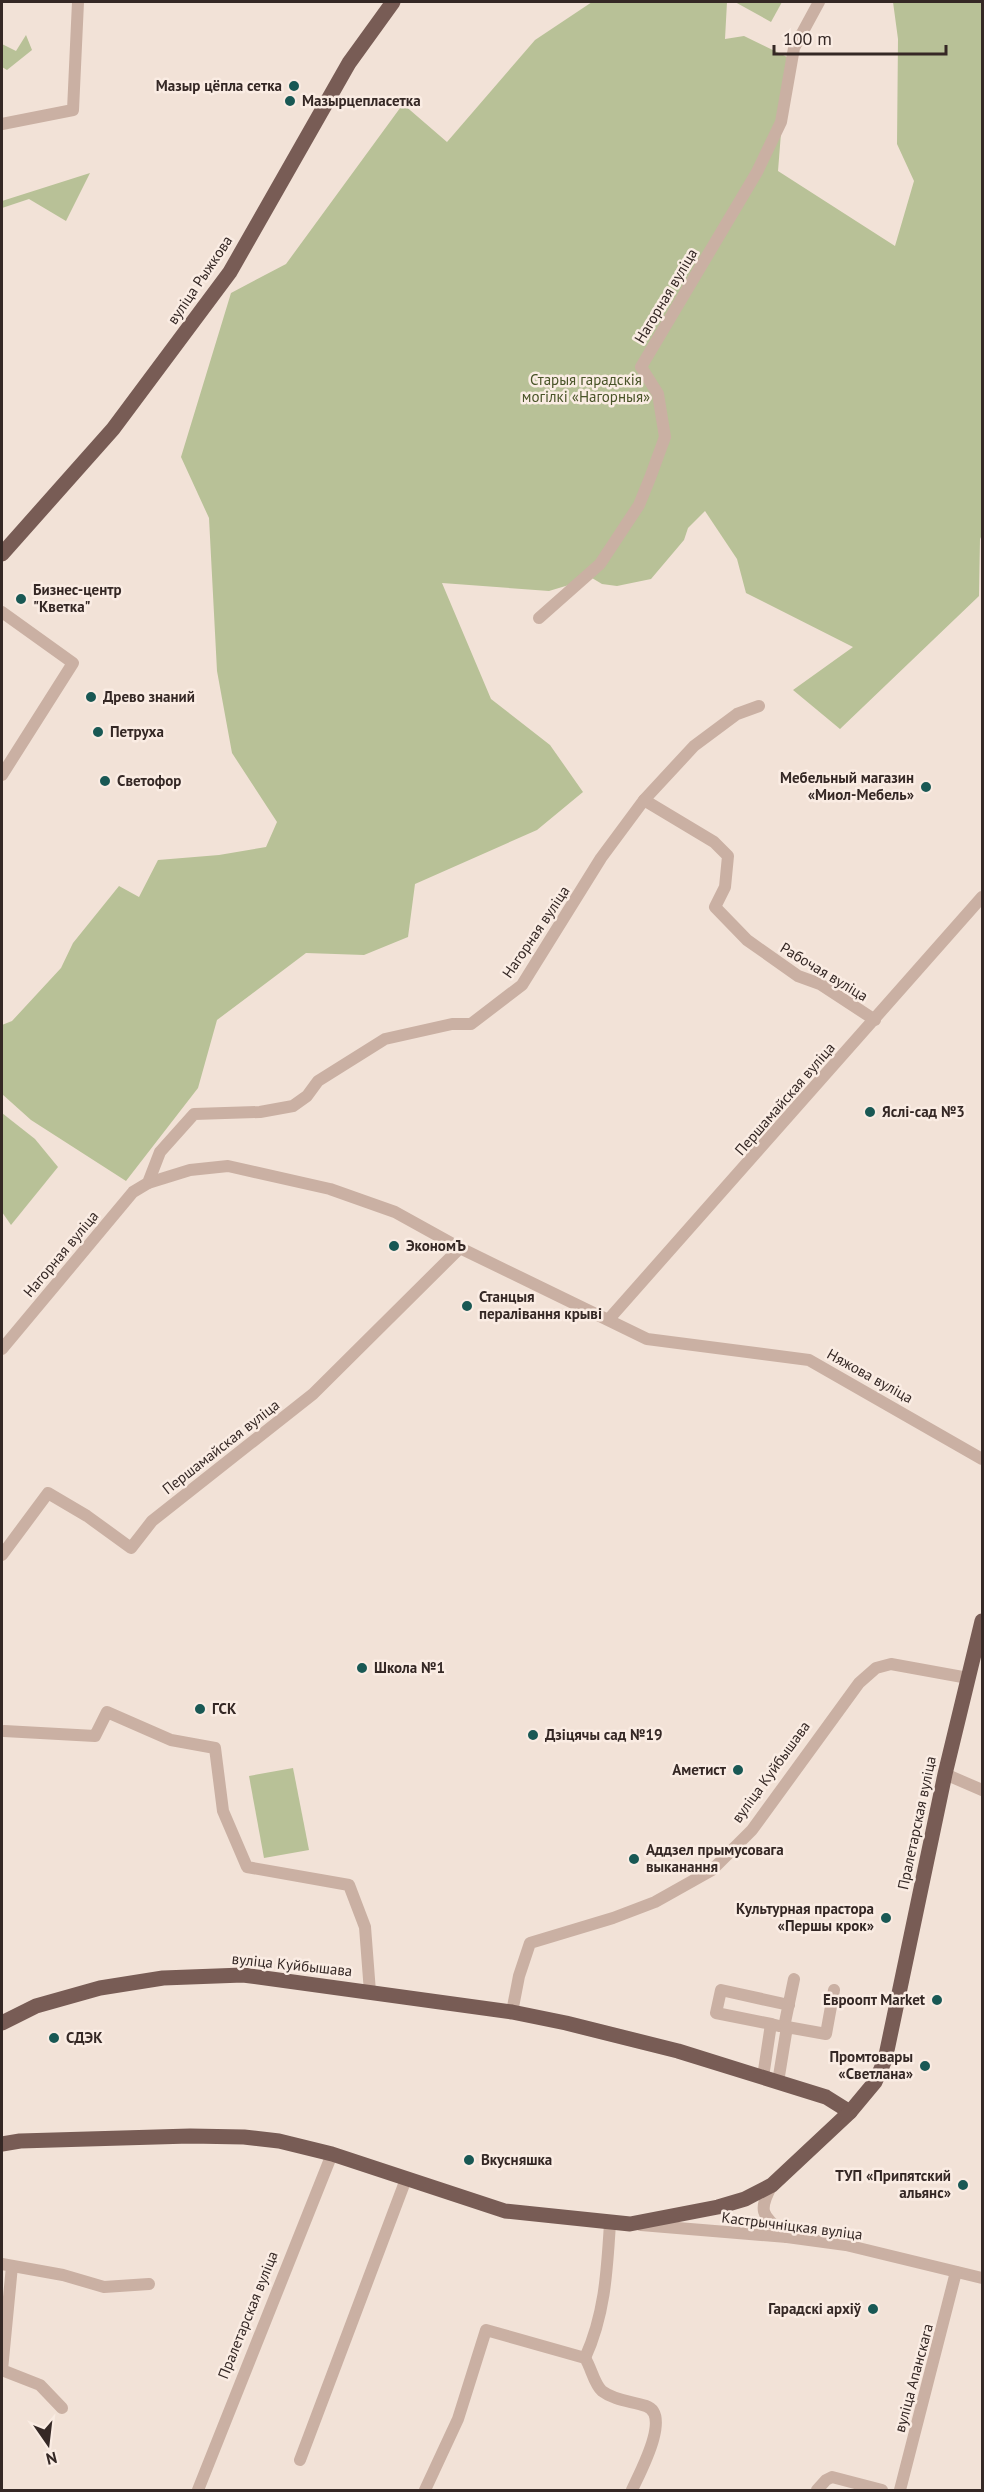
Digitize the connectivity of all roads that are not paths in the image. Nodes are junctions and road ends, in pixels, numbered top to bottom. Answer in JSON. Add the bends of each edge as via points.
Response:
{"nodes":[{"id":1,"x":78,"y":2,"type":"edge"},
{"id":2,"x":393,"y":2,"type":"edge"},
{"id":3,"x":819,"y":2,"type":"edge"},
{"id":4,"x":2,"y":124,"type":"edge"},
{"id":5,"x":2,"y":554,"type":"edge"},
{"id":6,"x":2,"y":612,"type":"edge"},
{"id":7,"x":539,"y":618,"type":"dead end"},
{"id":8,"x":759,"y":706,"type":"dead end"},
{"id":9,"x":2,"y":775,"type":"edge"},
{"id":10,"x":644,"y":800,"type":"junction"},
{"id":11,"x":982,"y":897,"type":"edge"},
{"id":12,"x":875,"y":1020,"type":"junction"},
{"id":13,"x":148,"y":1183,"type":"junction"},
{"id":14,"x":460,"y":1248,"type":"junction"},
{"id":15,"x":609,"y":1319,"type":"junction"},
{"id":16,"x":628,"y":1329,"type":"joint"},
{"id":17,"x":2,"y":1350,"type":"edge"},
{"id":18,"x":982,"y":1459,"type":"edge"},
{"id":19,"x":2,"y":1555,"type":"edge"},
{"id":20,"x":982,"y":1621,"type":"edge"},
{"id":21,"x":968,"y":1678,"type":"junction"},
{"id":22,"x":4,"y":1731,"type":"dead end"},
{"id":23,"x":945,"y":1774,"type":"junction"},
{"id":24,"x":982,"y":1790,"type":"edge"},
{"id":25,"x":794,"y":1979,"type":"dead end"},
{"id":26,"x":834,"y":1990,"type":"dead end"},
{"id":27,"x":370,"y":1992,"type":"junction"},
{"id":28,"x":789,"y":2005,"type":"junction"},
{"id":29,"x":512,"y":2012,"type":"junction"},
{"id":30,"x":2,"y":2023,"type":"edge"},
{"id":31,"x":771,"y":2024,"type":"junction"},
{"id":32,"x":786,"y":2027,"type":"junction"},
{"id":33,"x":763,"y":2078,"type":"junction"},
{"id":34,"x":778,"y":2082,"type":"junction"},
{"id":35,"x":850,"y":2112,"type":"junction"},
{"id":36,"x":2,"y":2144,"type":"edge"},
{"id":37,"x":332,"y":2154,"type":"junction"},
{"id":38,"x":406,"y":2179,"type":"junction"},
{"id":39,"x":772,"y":2185,"type":"junction"},
{"id":40,"x":610,"y":2223,"type":"junction"},
{"id":41,"x":630,"y":2224,"type":"junction"},
{"id":42,"x":787,"y":2237,"type":"junction"},
{"id":43,"x":7,"y":2265,"type":"edge"},
{"id":44,"x":956,"y":2272,"type":"junction"},
{"id":45,"x":982,"y":2278,"type":"edge"},
{"id":46,"x":149,"y":2284,"type":"dead end"},
{"id":47,"x":585,"y":2358,"type":"junction"},
{"id":48,"x":62,"y":2408,"type":"dead end"},
{"id":49,"x":300,"y":2460,"type":"dead end"},
{"id":50,"x":198,"y":2490,"type":"edge"},
{"id":51,"x":425,"y":2490,"type":"edge"},
{"id":52,"x":632,"y":2490,"type":"edge"},
{"id":53,"x":818,"y":2490,"type":"edge"},
{"id":54,"x":882,"y":2490,"type":"edge"},
{"id":55,"x":900,"y":2490,"type":"edge"}],
"edges":[{"from":1,"to":4,"type":"street","via":[[73,111]]},
{"from":2,"to":5,"type":"main road","name":"вуліца Рыжкова","via":[[349,63],[230,272],[113,429]]},
{"from":3,"to":7,"type":"street","name":"Нагорная вуліца","via":[[794,48],[781,122],[758,171],[641,367],[658,394],[665,436],[639,505],[600,564]]},
{"from":6,"to":9,"type":"street","via":[[72,663]]},
{"from":8,"to":10,"type":"street","name":"Нагорная вуліца","via":[[737,714],[694,746]]},
{"from":10,"to":12,"type":"street","name":"Рабочая вуліца","via":[[714,842],[728,856],[725,887],[715,907],[747,940],[798,976],[820,984]]},
{"from":10,"to":13,"type":"street","name":"Нагорная вуліца","via":[[601,858],[522,985],[471,1024],[452,1024],[385,1040],[318,1081],[293,1106],[260,1112],[194,1114],[160,1152]]},
{"from":11,"to":12,"type":"street","name":"Першамайская вуліца"},
{"from":12,"to":15,"type":"street","name":"Першамайская вуліца"},
{"from":13,"to":14,"type":"street","name":"Нагорная вуліца","via":[[190,1170],[228,1166],[330,1189],[395,1212]]},
{"from":13,"to":17,"type":"street","name":"Нагорная вуліца","via":[[133,1192]]},
{"from":14,"to":15,"type":"street","name":"Нагорная вуліца"},
{"from":14,"to":19,"type":"street","name":"Першамайская вуліца","via":[[314,1394],[152,1521],[131,1548],[48,1492]]},
{"from":15,"to":16,"type":"street","name":"Нагорная вуліца"},
{"from":16,"to":18,"type":"street","name":"Няжова вуліца","via":[[647,1339],[809,1360]]},
{"from":20,"to":21,"type":"main road","name":"Пралетарская вуліца"},
{"from":21,"to":23,"type":"main road","name":"Пралетарская вуліца"},
{"from":21,"to":29,"type":"street","name":"вуліца Куйбышава","via":[[898,1664],[876,1668],[859,1683],[752,1830],[712,1870],[655,1902],[530,1943]]},
{"from":22,"to":27,"type":"street","via":[[95,1736],[107,1712],[171,1740],[215,1748],[223,1811],[247,1867],[349,1885],[365,1927]]},
{"from":23,"to":24,"type":"street"},
{"from":23,"to":35,"type":"main road","name":"Пралетарская вуліца","via":[[885,2060],[875,2082]]},
{"from":25,"to":28,"type":"street"},
{"from":26,"to":32,"type":"street","via":[[826,2034]]},
{"from":27,"to":29,"type":"main road","name":"вуліца Куйбышава"},
{"from":27,"to":30,"type":"main road","name":"вуліца Куйбышава","via":[[243,1975],[163,1978],[67,1996]]},
{"from":28,"to":31,"type":"street","via":[[721,1990],[716,2013]]},
{"from":28,"to":32,"type":"street"},
{"from":29,"to":33,"type":"main road","name":"вуліца Куйбышава","via":[[678,2051]]},
{"from":31,"to":32,"type":"street"},
{"from":31,"to":33,"type":"street"},
{"from":32,"to":34,"type":"street"},
{"from":33,"to":34,"type":"main road","name":"вуліца Куйбышава"},
{"from":34,"to":35,"type":"main road","name":"вуліца Куйбышава","via":[[826,2097]]},
{"from":35,"to":39,"type":"main road","name":"Пралетарская вуліца"},
{"from":36,"to":37,"type":"main road","name":"Пралетарская вуліца","via":[[244,2137]]},
{"from":37,"to":38,"type":"main road","name":"Пралетарская вуліца"},
{"from":37,"to":50,"type":"street","name":"Пралетарская вуліца"},
{"from":38,"to":40,"type":"main road","name":"Пралетарская вуліца","via":[[505,2211]]},
{"from":38,"to":49,"type":"street"},
{"from":39,"to":41,"type":"main road","name":"Пралетарская вуліца","via":[[718,2207]]},
{"from":39,"to":42,"type":"street","via":[[762,2202],[764,2215]]},
{"from":40,"to":41,"type":"main road","name":"Пралетарская вуліца"},
{"from":40,"to":47,"type":"street","via":[[606,2293],[598,2330]]},
{"from":41,"to":42,"type":"street","name":"Кастрычніцкая вуліца"},
{"from":42,"to":44,"type":"street","name":"Кастрычніцкая вуліца","via":[[846,2245]]},
{"from":43,"to":46,"type":"street","via":[[105,2287]]},
{"from":43,"to":48,"type":"street","via":[[2,2370],[40,2385]]},
{"from":44,"to":45,"type":"street","name":"Кастрычніцкая вуліца"},
{"from":44,"to":55,"type":"street","name":"вуліца Апанскага"},
{"from":47,"to":51,"type":"street","via":[[486,2330],[458,2419]]},
{"from":47,"to":52,"type":"street","via":[[600,2390],[650,2407],[657,2416],[657,2429]]},
{"from":53,"to":54,"type":"street","via":[[832,2477]]}]}
